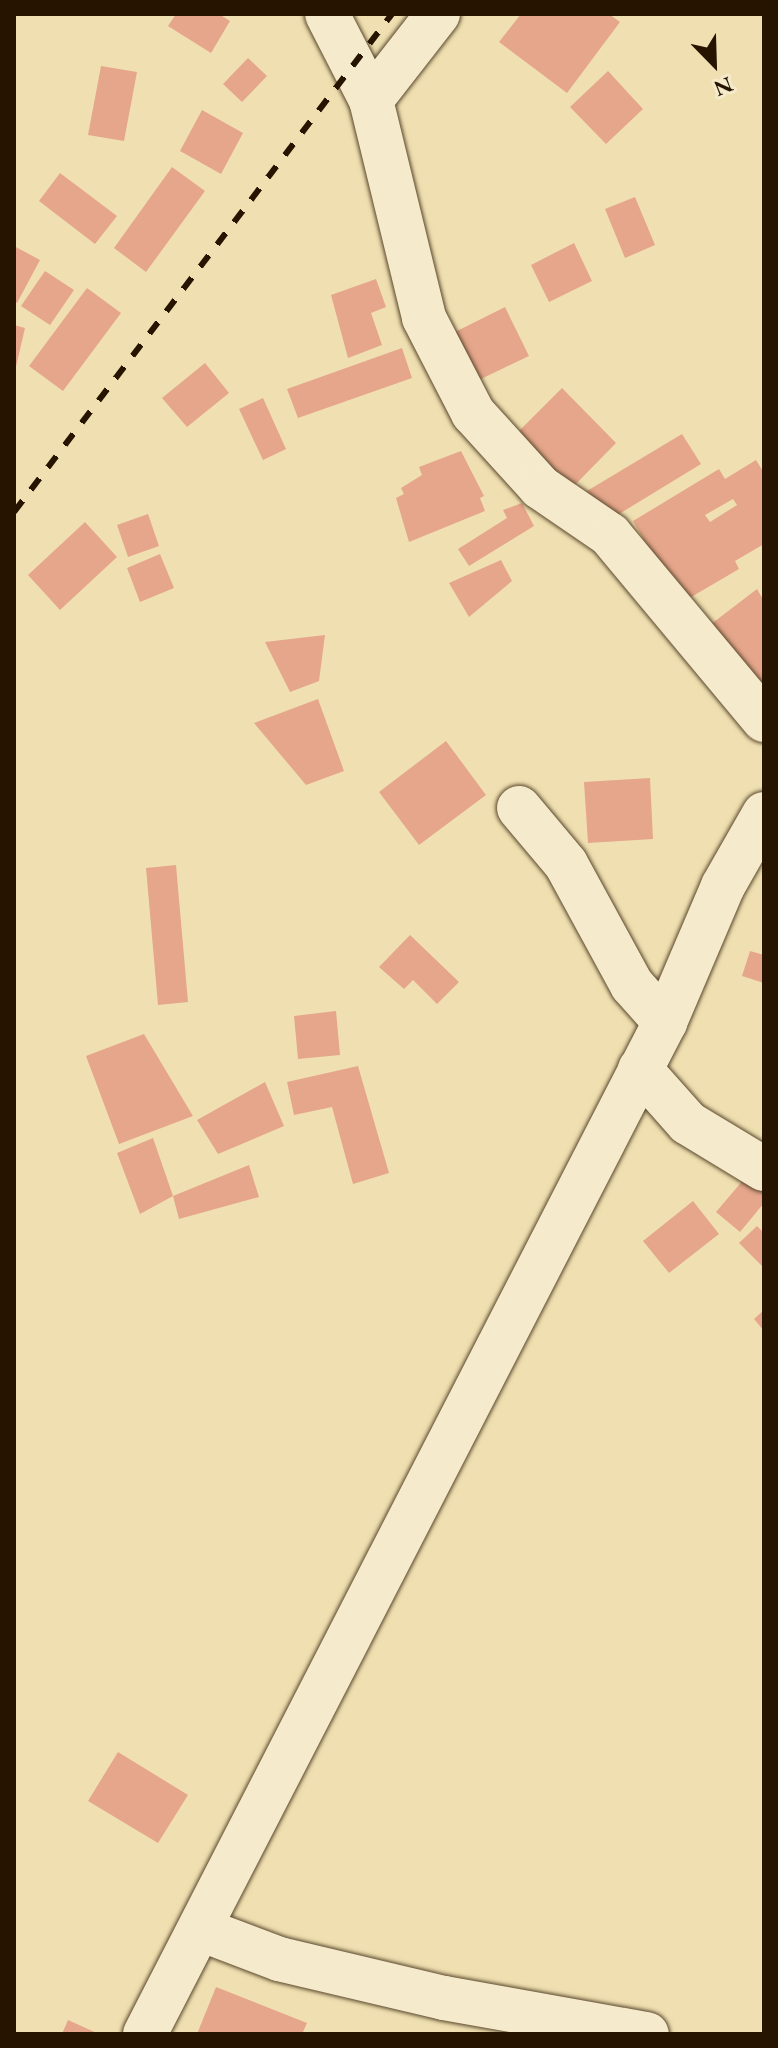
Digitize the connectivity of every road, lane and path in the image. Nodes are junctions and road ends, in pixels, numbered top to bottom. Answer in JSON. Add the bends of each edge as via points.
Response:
{"nodes":[{"id":1,"x":327,"y":14,"type":"edge"},
{"id":2,"x":438,"y":14,"type":"edge"},
{"id":3,"x":371,"y":100,"type":"junction"},
{"id":4,"x":764,"y":720,"type":"edge"},
{"id":5,"x":519,"y":808,"type":"dead end"},
{"id":6,"x":764,"y":814,"type":"edge"},
{"id":7,"x":665,"y":1022,"type":"junction"},
{"id":8,"x":640,"y":1069,"type":"junction"},
{"id":9,"x":764,"y":1169,"type":"edge"},
{"id":10,"x":200,"y":1929,"type":"junction"},
{"id":11,"x":145,"y":2034,"type":"edge"},
{"id":12,"x":647,"y":2034,"type":"edge"}],
"edges":[{"from":1,"to":3,"type":"street"},
{"from":2,"to":3,"type":"street"},
{"from":3,"to":4,"type":"street","via":[[424,318],[473,413],[540,487],[610,535]]},
{"from":5,"to":7,"type":"street","via":[[566,864],[632,985]]},
{"from":6,"to":7,"type":"street","via":[[723,886]]},
{"from":7,"to":8,"type":"street"},
{"from":8,"to":9,"type":"street","via":[[688,1123]]},
{"from":8,"to":10,"type":"street"},
{"from":10,"to":11,"type":"street"},
{"from":10,"to":12,"type":"street","via":[[279,1959],[429,1994]]}]}
